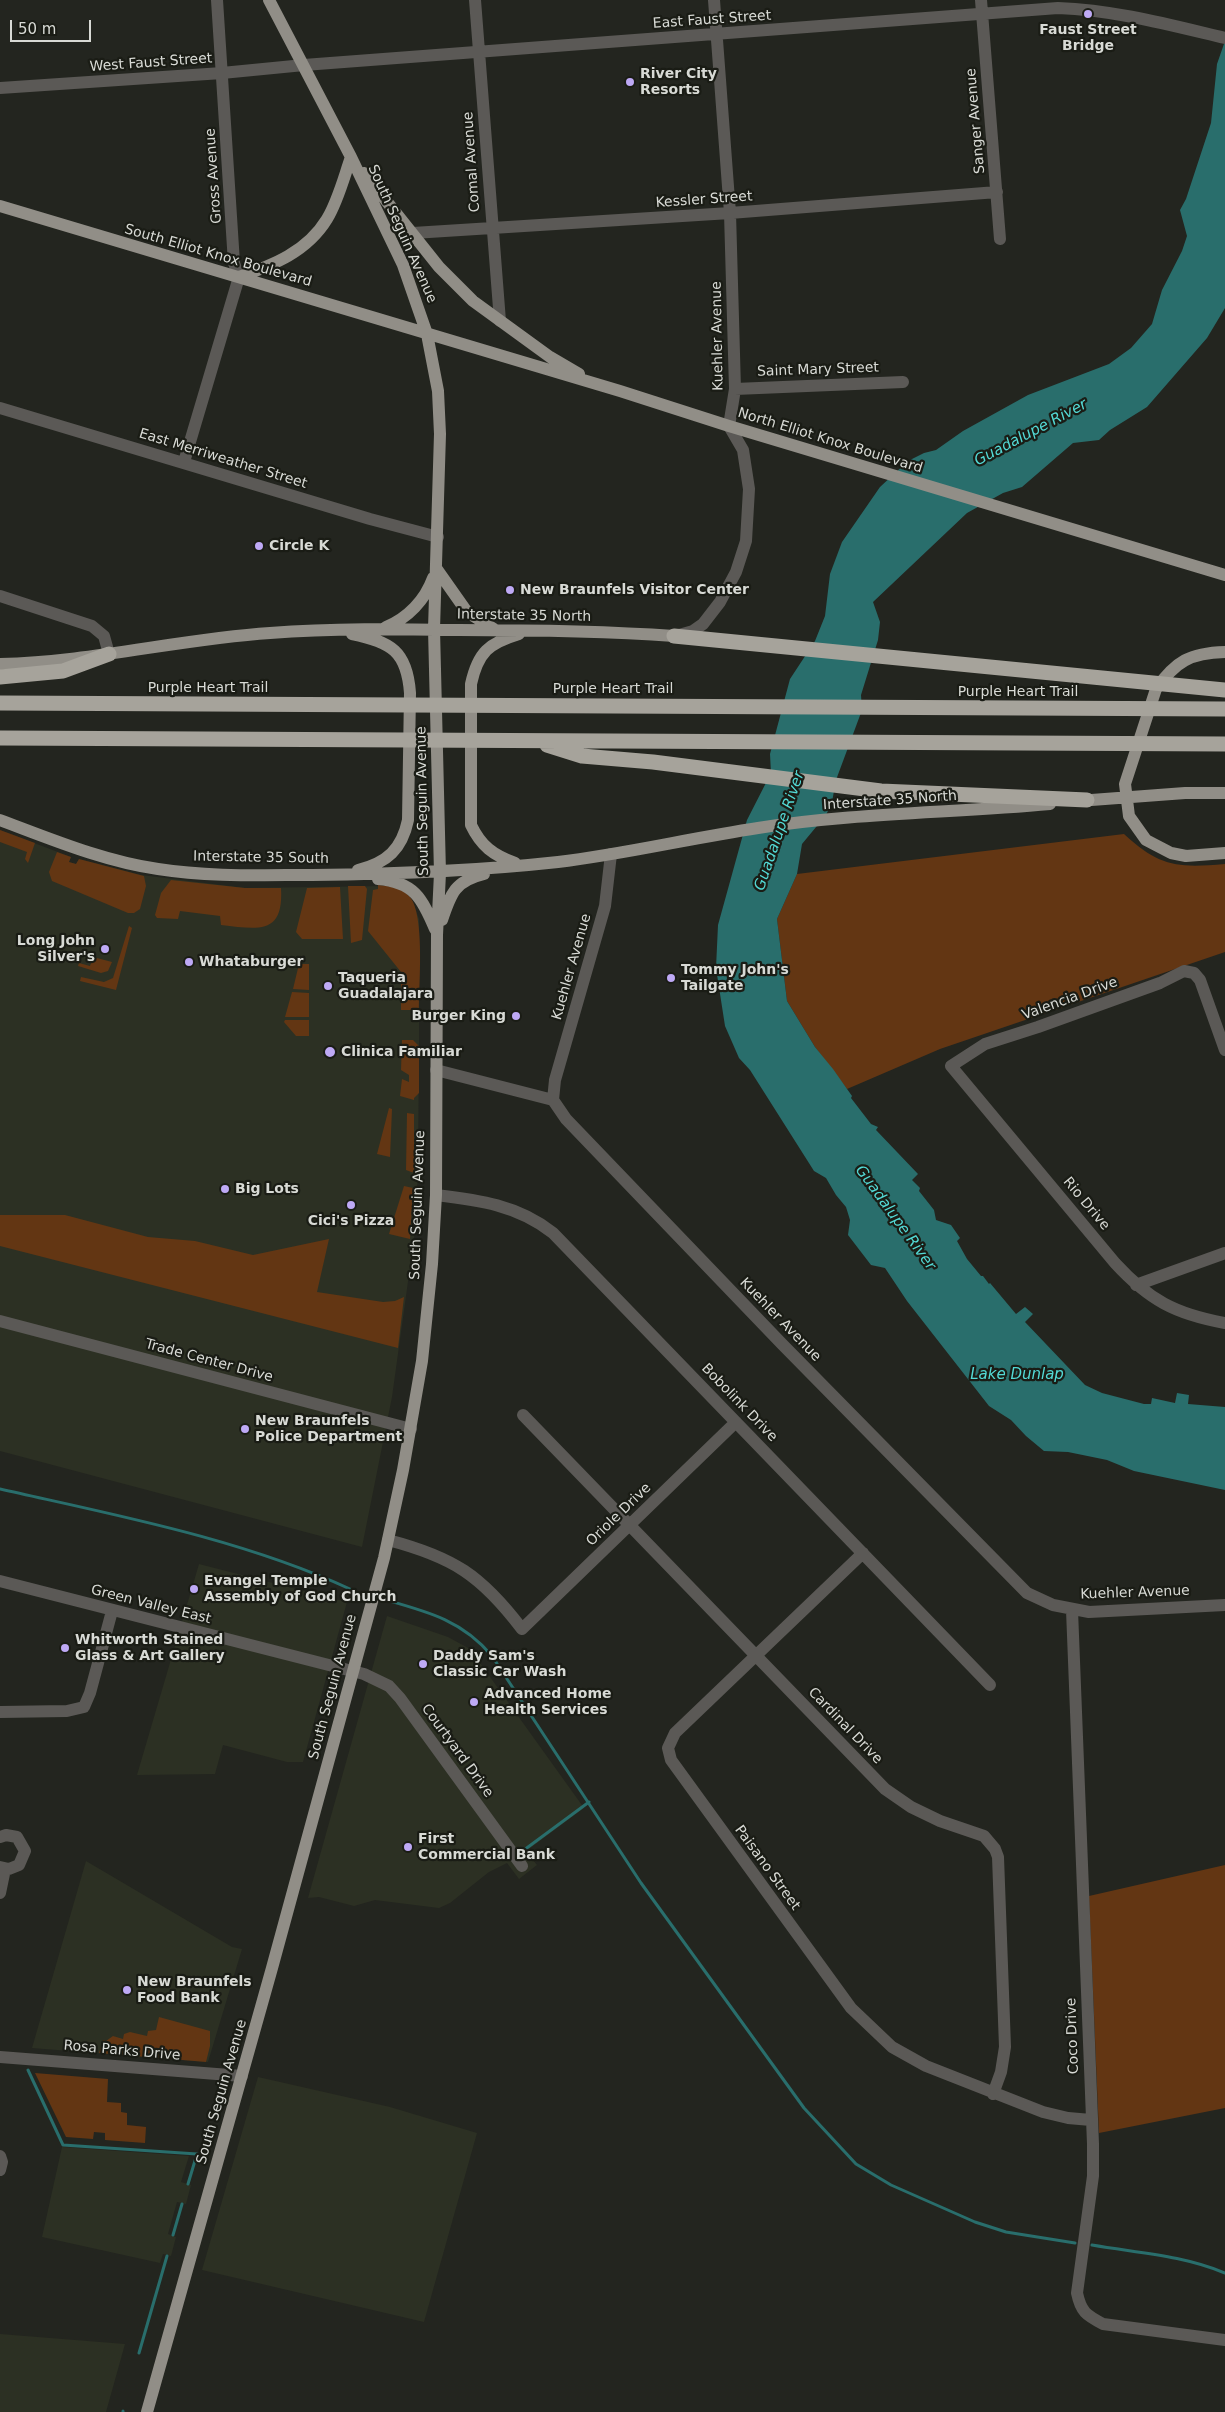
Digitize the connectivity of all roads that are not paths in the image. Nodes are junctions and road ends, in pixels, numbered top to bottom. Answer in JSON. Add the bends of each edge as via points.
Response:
{"nodes":[{"id":1,"x":216,"y":0,"type":"edge"},
{"id":2,"x":268,"y":0,"type":"edge"},
{"id":3,"x":475,"y":0,"type":"edge"},
{"id":4,"x":714,"y":0,"type":"edge"},
{"id":5,"x":981,"y":0,"type":"edge"},
{"id":6,"x":982,"y":14,"type":"junction"},
{"id":7,"x":716,"y":35,"type":"junction"},
{"id":8,"x":1225,"y":38,"type":"edge"},
{"id":9,"x":479,"y":53,"type":"junction"},
{"id":10,"x":304,"y":65,"type":"junction"},
{"id":11,"x":222,"y":73,"type":"junction"},
{"id":12,"x":0,"y":88,"type":"edge"},
{"id":13,"x":351,"y":157,"type":"junction"},
{"id":14,"x":996,"y":192,"type":"junction"},
{"id":15,"x":0,"y":206,"type":"edge"},
{"id":16,"x":730,"y":213,"type":"junction"},
{"id":17,"x":492,"y":227,"type":"junction"},
{"id":18,"x":413,"y":233,"type":"junction"},
{"id":19,"x":1000,"y":239,"type":"dead end"},
{"id":20,"x":239,"y":277,"type":"junction"},
{"id":21,"x":500,"y":321,"type":"junction"},
{"id":22,"x":428,"y":334,"type":"junction"},
{"id":23,"x":903,"y":382,"type":"dead end"},
{"id":24,"x":596,"y":384,"type":"junction"},
{"id":25,"x":735,"y":389,"type":"junction"},
{"id":26,"x":0,"y":408,"type":"edge"},
{"id":27,"x":729,"y":426,"type":"junction"},
{"id":28,"x":184,"y":462,"type":"junction"},
{"id":29,"x":438,"y":537,"type":"junction"},
{"id":30,"x":436,"y":568,"type":"junction"},
{"id":31,"x":1225,"y":575,"type":"edge"},
{"id":32,"x":0,"y":596,"type":"edge"},
{"id":33,"x":384,"y":628,"type":"junction"},
{"id":34,"x":335,"y":630,"type":"junction"},
{"id":35,"x":434,"y":630,"type":"junction"},
{"id":36,"x":496,"y":630,"type":"junction"},
{"id":37,"x":531,"y":630,"type":"junction"},
{"id":38,"x":674,"y":636,"type":"junction"},
{"id":39,"x":1225,"y":652,"type":"edge"},
{"id":40,"x":109,"y":654,"type":"junction"},
{"id":41,"x":0,"y":664,"type":"edge"},
{"id":42,"x":0,"y":677,"type":"edge"},
{"id":43,"x":1221,"y":690,"type":"edge"},
{"id":44,"x":0,"y":703,"type":"edge"},
{"id":45,"x":1225,"y":709,"type":"edge"},
{"id":46,"x":0,"y":738,"type":"edge"},
{"id":47,"x":531,"y":740,"type":"junction"},
{"id":48,"x":1218,"y":744,"type":"edge"},
{"id":49,"x":1225,"y":793,"type":"edge"},
{"id":50,"x":1087,"y":800,"type":"junction"},
{"id":51,"x":0,"y":820,"type":"edge"},
{"id":52,"x":1225,"y":853,"type":"edge"},
{"id":53,"x":611,"y":854,"type":"junction"},
{"id":54,"x":520,"y":864,"type":"junction"},
{"id":55,"x":440,"y":873,"type":"junction"},
{"id":56,"x":344,"y":874,"type":"junction"},
{"id":57,"x":437,"y":935,"type":"junction"},
{"id":58,"x":1225,"y":1050,"type":"edge"},
{"id":59,"x":951,"y":1066,"type":"joint"},
{"id":60,"x":436,"y":1070,"type":"junction"},
{"id":61,"x":553,"y":1100,"type":"junction"},
{"id":62,"x":436,"y":1195,"type":"junction"},
{"id":63,"x":1225,"y":1253,"type":"edge"},
{"id":64,"x":1136,"y":1285,"type":"junction"},
{"id":65,"x":0,"y":1321,"type":"edge"},
{"id":66,"x":1225,"y":1323,"type":"edge"},
{"id":67,"x":523,"y":1415,"type":"dead end"},
{"id":68,"x":736,"y":1422,"type":"junction"},
{"id":69,"x":411,"y":1429,"type":"junction"},
{"id":70,"x":630,"y":1525,"type":"junction"},
{"id":71,"x":388,"y":1540,"type":"junction"},
{"id":72,"x":863,"y":1553,"type":"junction"},
{"id":73,"x":0,"y":1581,"type":"edge"},
{"id":74,"x":1225,"y":1605,"type":"edge"},
{"id":75,"x":1072,"y":1610,"type":"junction"},
{"id":76,"x":112,"y":1611,"type":"junction"},
{"id":77,"x":756,"y":1656,"type":"junction"},
{"id":78,"x":354,"y":1672,"type":"junction"},
{"id":79,"x":990,"y":1685,"type":"dead end"},
{"id":80,"x":0,"y":1712,"type":"edge"},
{"id":81,"x":0,"y":1837,"type":"edge"},
{"id":82,"x":522,"y":1866,"type":"dead end"},
{"id":83,"x":2,"y":1868,"type":"edge"},
{"id":84,"x":0,"y":1893,"type":"edge"},
{"id":85,"x":0,"y":2057,"type":"edge"},
{"id":86,"x":242,"y":2076,"type":"junction"},
{"id":87,"x":993,"y":2094,"type":"junction"},
{"id":88,"x":1091,"y":2120,"type":"junction"},
{"id":89,"x":0,"y":2156,"type":"edge"},
{"id":90,"x":0,"y":2170,"type":"edge"},
{"id":91,"x":1225,"y":2340,"type":"edge"},
{"id":92,"x":147,"y":2412,"type":"edge"}],
"edges":[{"from":1,"to":11,"type":"street","name":"Gross Avenue"},
{"from":2,"to":10,"type":"main road","name":"South Seguin Avenue"},
{"from":3,"to":9,"type":"street","name":"Comal Avenue"},
{"from":4,"to":7,"type":"street","name":"Kuehler Avenue"},
{"from":5,"to":6,"type":"street","name":"Sanger Avenue"},
{"from":6,"to":7,"type":"street","name":"East Faust Street"},
{"from":6,"to":8,"type":"street","name":"East Faust Street","via":[[1058,8],[1092,9]]},
{"from":6,"to":14,"type":"street","name":"Sanger Avenue"},
{"from":7,"to":9,"type":"street","name":"East Faust Street"},
{"from":7,"to":16,"type":"street","name":"Kuehler Avenue"},
{"from":9,"to":10,"type":"street","name":"East Faust Street"},
{"from":9,"to":17,"type":"street","name":"Comal Avenue"},
{"from":10,"to":11,"type":"street","name":"West Faust Street"},
{"from":10,"to":13,"type":"main road","name":"South Seguin Avenue"},
{"from":11,"to":12,"type":"street","name":"West Faust Street"},
{"from":11,"to":20,"type":"street","name":"Gross Avenue","via":[[234,263]]},
{"from":13,"to":18,"type":"main road"},
{"from":13,"to":20,"type":"main road","via":[[328,218],[315,235],[281,260]]},
{"from":13,"to":22,"type":"main road","name":"South Seguin Avenue","via":[[403,265]]},
{"from":14,"to":16,"type":"street","name":"Kessler Street"},
{"from":14,"to":19,"type":"street","name":"Sanger Avenue"},
{"from":15,"to":20,"type":"main road","name":"South Elliot Knox Boulevard"},
{"from":16,"to":17,"type":"street","name":"Kessler Street"},
{"from":16,"to":25,"type":"street","name":"Kuehler Avenue"},
{"from":17,"to":18,"type":"street","name":"Kessler Street"},
{"from":17,"to":21,"type":"street","name":"Comal Avenue"},
{"from":18,"to":21,"type":"main road","via":[[439,267]]},
{"from":20,"to":22,"type":"main road","name":"South Elliot Knox Boulevard"},
{"from":20,"to":28,"type":"street","name":"Gross Avenue"},
{"from":21,"to":24,"type":"main road","via":[[550,357]]},
{"from":22,"to":24,"type":"main road","name":"North Elliot Knox Boulevard"},
{"from":22,"to":29,"type":"main road","name":"South Seguin Avenue","via":[[439,411]]},
{"from":23,"to":25,"type":"street","name":"Saint Mary Street"},
{"from":24,"to":27,"type":"main road","name":"North Elliot Knox Boulevard"},
{"from":25,"to":27,"type":"street","name":"Kuehler Avenue"},
{"from":26,"to":28,"type":"street","name":"East Merriweather Street"},
{"from":27,"to":31,"type":"main road","name":"North Elliot Knox Boulevard"},
{"from":27,"to":38,"type":"street","via":[[743,450],[749,488],[746,541],[736,572],[704,624]]},
{"from":28,"to":29,"type":"street","name":"East Merriweather Street"},
{"from":29,"to":30,"type":"main road","name":"South Seguin Avenue"},
{"from":30,"to":33,"type":"main road","via":[[427,592],[414,608],[399,622]]},
{"from":30,"to":35,"type":"main road","name":"South Seguin Avenue"},
{"from":30,"to":36,"type":"main road","via":[[467,612]]},
{"from":32,"to":40,"type":"street","via":[[92,626],[104,636]]},
{"from":33,"to":34,"type":"main road"},
{"from":33,"to":35,"type":"main road"},
{"from":34,"to":40,"type":"main road","via":[[239,635]]},
{"from":34,"to":56,"type":"main road","via":[[387,643],[395,649],[405,665],[410,693],[405,836],[394,852],[382,860]]},
{"from":35,"to":36,"type":"main road","name":"Interstate 35 North"},
{"from":35,"to":55,"type":"main road","name":"South Seguin Avenue"},
{"from":36,"to":37,"type":"main road","name":"Interstate 35 North"},
{"from":37,"to":38,"type":"main road","name":"Interstate 35 North"},
{"from":37,"to":54,"type":"main road","via":[[489,646],[474,669],[471,684],[471,825],[489,851]]},
{"from":38,"to":43,"type":"highway"},
{"from":39,"to":52,"type":"main road","via":[[1209,652],[1189,658],[1173,666],[1163,679],[1156,689],[1124,784],[1129,816],[1146,840],[1171,854]]},
{"from":40,"to":41,"type":"main road"},
{"from":40,"to":42,"type":"highway","via":[[63,671]]},
{"from":44,"to":45,"type":"highway","name":"Purple Heart Trail"},
{"from":46,"to":47,"type":"highway"},
{"from":47,"to":48,"type":"highway"},
{"from":47,"to":50,"type":"highway","via":[[582,756],[881,791]]},
{"from":49,"to":50,"type":"main road","name":"Interstate 35 North"},
{"from":50,"to":53,"type":"main road","name":"Interstate 35 North","via":[[760,827]]},
{"from":51,"to":56,"type":"main road","name":"Interstate 35 South","via":[[98,855],[158,870],[213,875]]},
{"from":53,"to":54,"type":"main road","name":"Interstate 35 North"},
{"from":53,"to":61,"type":"street","name":"Kuehler Avenue","via":[[605,906],[555,1080]]},
{"from":54,"to":55,"type":"main road","name":"Interstate 35 North"},
{"from":54,"to":57,"type":"main road","via":[[458,884],[448,901]]},
{"from":55,"to":56,"type":"main road","name":"Interstate 35 South"},
{"from":55,"to":57,"type":"main road","name":"South Seguin Avenue"},
{"from":56,"to":57,"type":"main road","via":[[395,882],[410,888],[423,902]]},
{"from":57,"to":60,"type":"main road","name":"South Seguin Avenue"},
{"from":58,"to":59,"type":"street","name":"Valencia Drive","via":[[1200,980],[1194,973],[1184,971],[1160,983],[985,1044]]},
{"from":59,"to":64,"type":"street","name":"Rio Drive"},
{"from":60,"to":61,"type":"street"},
{"from":60,"to":62,"type":"main road","name":"South Seguin Avenue"},
{"from":61,"to":75,"type":"street","name":"Kuehler Avenue","via":[[571,1125],[1026,1593]]},
{"from":62,"to":68,"type":"street","name":"Bobolink Drive","via":[[498,1205],[527,1215],[545,1226]]},
{"from":62,"to":69,"type":"main road","name":"South Seguin Avenue","via":[[428,1314]]},
{"from":63,"to":64,"type":"street"},
{"from":64,"to":66,"type":"street","name":"Rio Drive","via":[[1155,1300]]},
{"from":65,"to":69,"type":"street","name":"Trade Center Drive"},
{"from":67,"to":70,"type":"street","name":"Cardinal Drive"},
{"from":68,"to":70,"type":"street","name":"Oriole Drive"},
{"from":68,"to":72,"type":"street","name":"Bobolink Drive"},
{"from":69,"to":71,"type":"main road","name":"South Seguin Avenue"},
{"from":70,"to":71,"type":"street","name":"Oriole Drive","via":[[522,1629],[490,1589],[464,1569],[433,1553]]},
{"from":70,"to":77,"type":"street","name":"Cardinal Drive"},
{"from":71,"to":78,"type":"main road","name":"South Seguin Avenue"},
{"from":72,"to":77,"type":"street","name":"Paisano Street"},
{"from":72,"to":79,"type":"street","name":"Bobolink Drive"},
{"from":73,"to":76,"type":"street","name":"Green Valley East"},
{"from":74,"to":75,"type":"street","name":"Kuehler Avenue","via":[[1100,1612]]},
{"from":75,"to":88,"type":"street","name":"Coco Drive"},
{"from":76,"to":78,"type":"street","name":"Green Valley East"},
{"from":76,"to":80,"type":"street","via":[[84,1707],[68,1711]]},
{"from":77,"to":87,"type":"street","name":"Cardinal Drive","via":[[885,1789],[940,1821],[984,1836],[996,1849],[1005,2047]]},
{"from":77,"to":87,"type":"street","name":"Paisano Street","via":[[672,1737],[668,1748],[671,1760],[863,2022],[906,2055]]},
{"from":78,"to":82,"type":"street","name":"Courtyard Drive","via":[[377,1679],[394,1691]]},
{"from":78,"to":86,"type":"main road","name":"South Seguin Avenue"},
{"from":81,"to":83,"type":"street","via":[[17,1837],[25,1851],[19,1865]]},
{"from":83,"to":84,"type":"street"},
{"from":85,"to":86,"type":"street","name":"Rosa Parks Drive"},
{"from":86,"to":92,"type":"main road","name":"South Seguin Avenue"},
{"from":87,"to":88,"type":"street","name":"Paisano Street","via":[[1056,2116]]},
{"from":88,"to":91,"type":"street","name":"Coco Drive","via":[[1093,2176],[1077,2293],[1080,2307],[1103,2324]]},
{"from":89,"to":90,"type":"street"}]}
